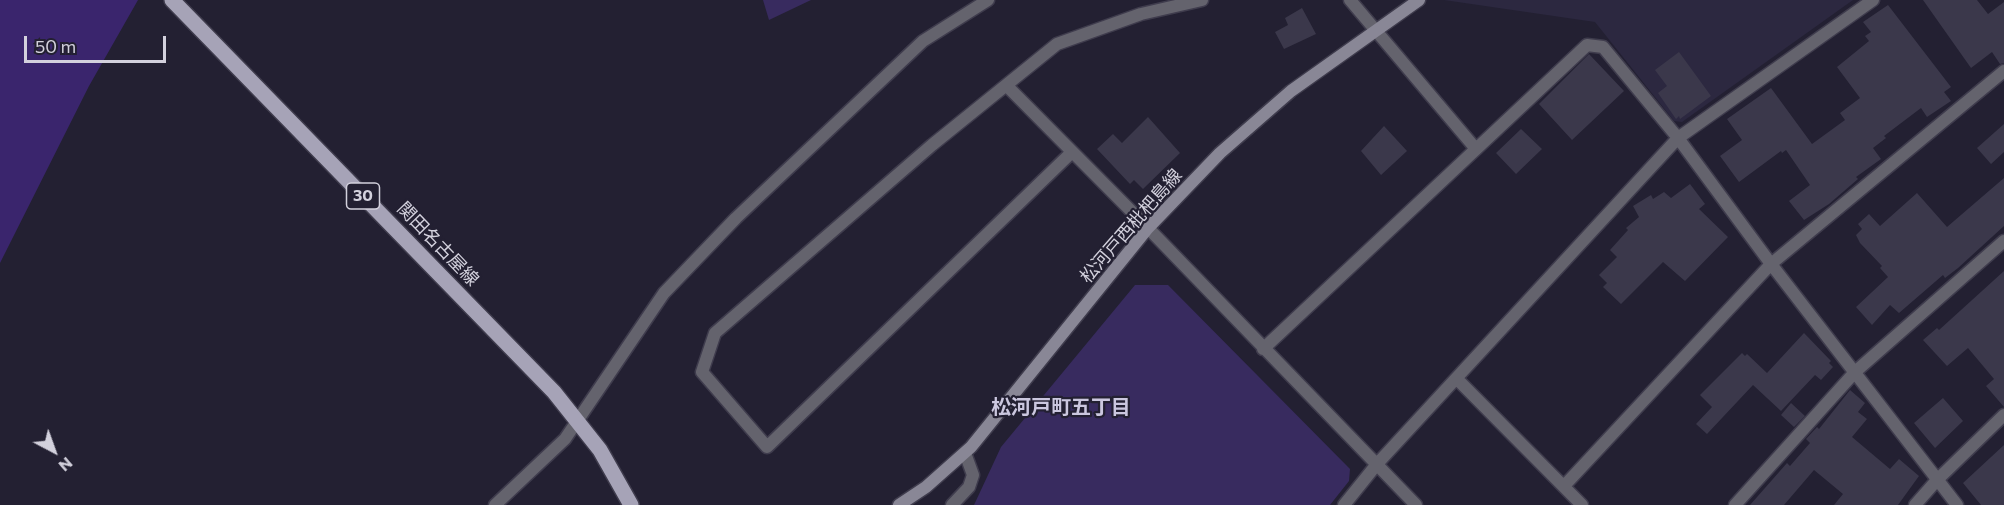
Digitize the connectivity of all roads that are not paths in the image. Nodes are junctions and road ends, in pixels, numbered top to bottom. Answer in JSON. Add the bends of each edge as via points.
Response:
{"nodes":[{"id":1,"x":172,"y":0,"type":"edge"},
{"id":2,"x":988,"y":0,"type":"edge"},
{"id":3,"x":1202,"y":0,"type":"edge"},
{"id":4,"x":1350,"y":0,"type":"edge"},
{"id":5,"x":1419,"y":0,"type":"edge"},
{"id":6,"x":1873,"y":0,"type":"edge"},
{"id":7,"x":1376,"y":31,"type":"junction"},
{"id":8,"x":2004,"y":70,"type":"edge"},
{"id":9,"x":1007,"y":86,"type":"junction"},
{"id":10,"x":1678,"y":138,"type":"junction"},
{"id":11,"x":1476,"y":149,"type":"junction"},
{"id":12,"x":1071,"y":153,"type":"junction"},
{"id":13,"x":1148,"y":228,"type":"junction"},
{"id":14,"x":2004,"y":241,"type":"edge"},
{"id":15,"x":1771,"y":264,"type":"junction"},
{"id":16,"x":1263,"y":349,"type":"junction"},
{"id":17,"x":1855,"y":372,"type":"junction"},
{"id":18,"x":1457,"y":379,"type":"junction"},
{"id":19,"x":2004,"y":415,"type":"edge"},
{"id":20,"x":579,"y":421,"type":"junction"},
{"id":21,"x":965,"y":453,"type":"junction"},
{"id":22,"x":1377,"y":465,"type":"junction"},
{"id":23,"x":1937,"y":480,"type":"junction"},
{"id":24,"x":1564,"y":486,"type":"junction"},
{"id":25,"x":495,"y":505,"type":"edge"},
{"id":26,"x":631,"y":505,"type":"edge"},
{"id":27,"x":899,"y":505,"type":"edge"},
{"id":28,"x":952,"y":505,"type":"edge"},
{"id":29,"x":1344,"y":505,"type":"edge"},
{"id":30,"x":1416,"y":505,"type":"edge"},
{"id":31,"x":1582,"y":505,"type":"edge"},
{"id":32,"x":1735,"y":505,"type":"edge"},
{"id":33,"x":1915,"y":505,"type":"edge"},
{"id":34,"x":1957,"y":505,"type":"edge"}],
"edges":[{"from":1,"to":20,"type":"main road","name":"関田名古屋線","number":"30"},
{"from":2,"to":20,"type":"street","via":[[923,41],[736,218],[664,293]]},
{"from":3,"to":9,"type":"street","via":[[1141,14],[1057,44]]},
{"from":4,"to":7,"type":"street"},
{"from":5,"to":7,"type":"main road","name":"松河戸西枇杷島線"},
{"from":6,"to":10,"type":"street"},
{"from":7,"to":11,"type":"street"},
{"from":7,"to":13,"type":"main road","name":"松河戸西枇杷島線","via":[[1291,91],[1220,153]]},
{"from":8,"to":15,"type":"street"},
{"from":9,"to":12,"type":"street"},
{"from":9,"to":12,"type":"street","via":[[932,145],[716,333],[702,372],[766,447]]},
{"from":10,"to":11,"type":"street","via":[[1603,46],[1587,45]]},
{"from":10,"to":15,"type":"street"},
{"from":10,"to":18,"type":"street"},
{"from":11,"to":16,"type":"street"},
{"from":12,"to":13,"type":"street"},
{"from":13,"to":16,"type":"street"},
{"from":13,"to":21,"type":"main road","name":"松河戸西枇杷島線"},
{"from":14,"to":17,"type":"street"},
{"from":15,"to":17,"type":"street"},
{"from":15,"to":24,"type":"street"},
{"from":16,"to":22,"type":"street"},
{"from":17,"to":23,"type":"street"},
{"from":17,"to":32,"type":"street"},
{"from":18,"to":22,"type":"street"},
{"from":18,"to":24,"type":"street"},
{"from":19,"to":23,"type":"street"},
{"from":20,"to":25,"type":"street"},
{"from":20,"to":26,"type":"main road","name":"関田名古屋線","number":"30"},
{"from":21,"to":27,"type":"main road","name":"松河戸西枇杷島線"},
{"from":21,"to":28,"type":"street","via":[[973,475],[969,487]]},
{"from":22,"to":29,"type":"street"},
{"from":22,"to":30,"type":"street"},
{"from":23,"to":33,"type":"street"},
{"from":23,"to":34,"type":"street"},
{"from":24,"to":31,"type":"street"}]}
